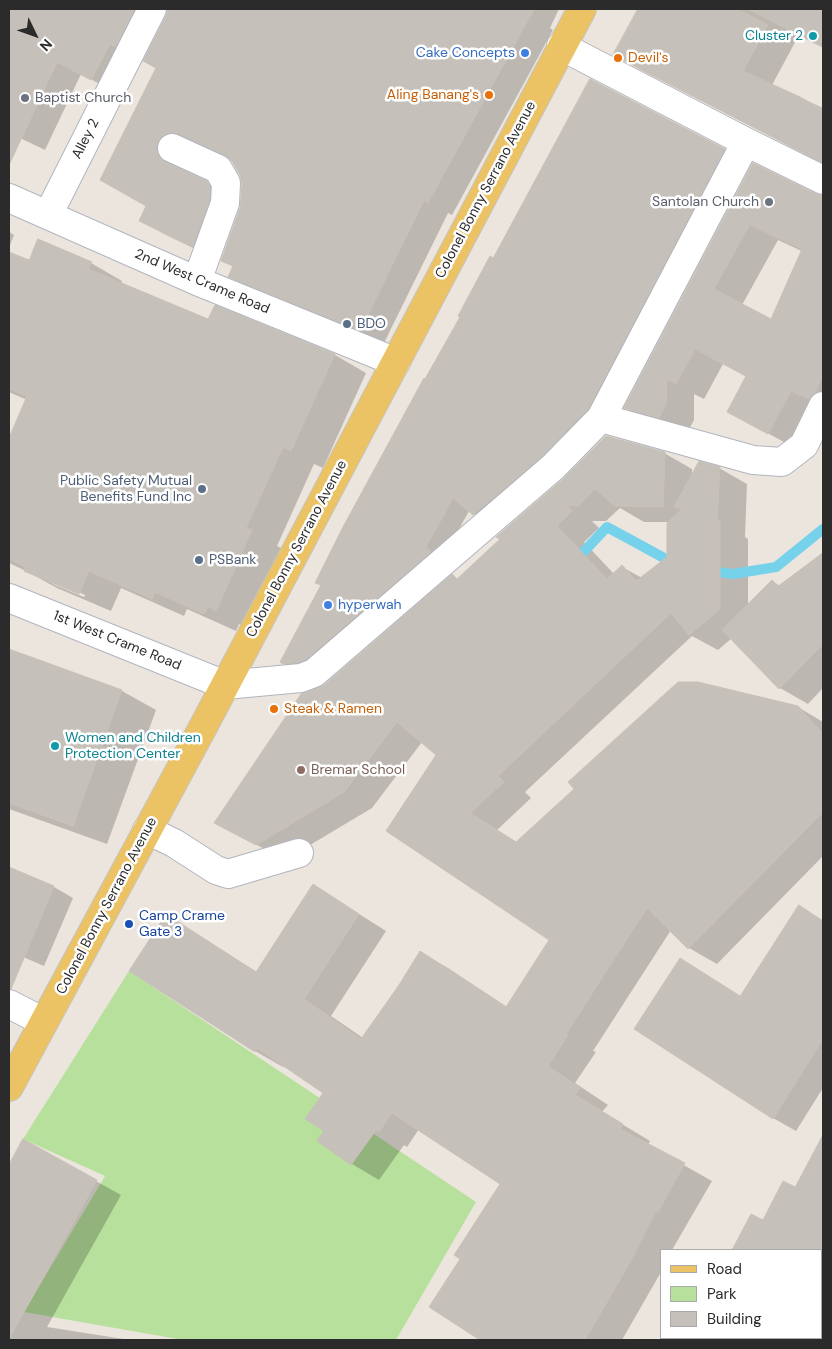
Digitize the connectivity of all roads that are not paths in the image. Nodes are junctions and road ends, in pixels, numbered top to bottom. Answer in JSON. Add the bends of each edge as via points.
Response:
{"nodes":[{"id":1,"x":152,"y":9,"type":"edge"},
{"id":2,"x":582,"y":9,"type":"edge"},
{"id":3,"x":561,"y":46,"type":"junction"},
{"id":4,"x":746,"y":142,"type":"junction"},
{"id":5,"x":172,"y":148,"type":"dead end"},
{"id":6,"x":823,"y":180,"type":"edge"},
{"id":7,"x":9,"y":198,"type":"edge"},
{"id":8,"x":48,"y":215,"type":"junction"},
{"id":9,"x":197,"y":282,"type":"junction"},
{"id":10,"x":396,"y":362,"type":"junction"},
{"id":11,"x":823,"y":406,"type":"edge"},
{"id":12,"x":601,"y":418,"type":"junction"},
{"id":13,"x":9,"y":598,"type":"edge"},
{"id":14,"x":225,"y":685,"type":"junction"},
{"id":15,"x":148,"y":830,"type":"junction"},
{"id":16,"x":299,"y":853,"type":"dead end"},
{"id":17,"x":9,"y":1004,"type":"edge"},
{"id":18,"x":44,"y":1022,"type":"junction"},
{"id":19,"x":9,"y":1087,"type":"edge"}],
"edges":[{"from":1,"to":8,"type":"street","name":"Alley 2"},
{"from":2,"to":3,"type":"main road","name":"Colonel Bonny Serrano Avenue"},
{"from":3,"to":4,"type":"street"},
{"from":3,"to":10,"type":"main road","name":"Colonel Bonny Serrano Avenue"},
{"from":4,"to":6,"type":"street"},
{"from":4,"to":12,"type":"street"},
{"from":5,"to":9,"type":"street","via":[[218,169],[226,183],[225,203]]},
{"from":7,"to":8,"type":"street","name":"2nd West Crame Road"},
{"from":8,"to":9,"type":"street","name":"2nd West Crame Road"},
{"from":9,"to":10,"type":"street","name":"2nd West Crame Road"},
{"from":10,"to":14,"type":"main road","name":"Colonel Bonny Serrano Avenue"},
{"from":11,"to":12,"type":"street","via":[[804,445],[782,462],[753,460]]},
{"from":12,"to":14,"type":"street","via":[[553,467],[314,673],[301,678]]},
{"from":13,"to":14,"type":"street","name":"1st West Crame Road"},
{"from":14,"to":15,"type":"main road","name":"Colonel Bonny Serrano Avenue"},
{"from":15,"to":16,"type":"street","via":[[228,874]]},
{"from":15,"to":18,"type":"main road","name":"Colonel Bonny Serrano Avenue"},
{"from":17,"to":18,"type":"street"},
{"from":18,"to":19,"type":"main road","name":"Colonel Bonny Serrano Avenue"}]}
